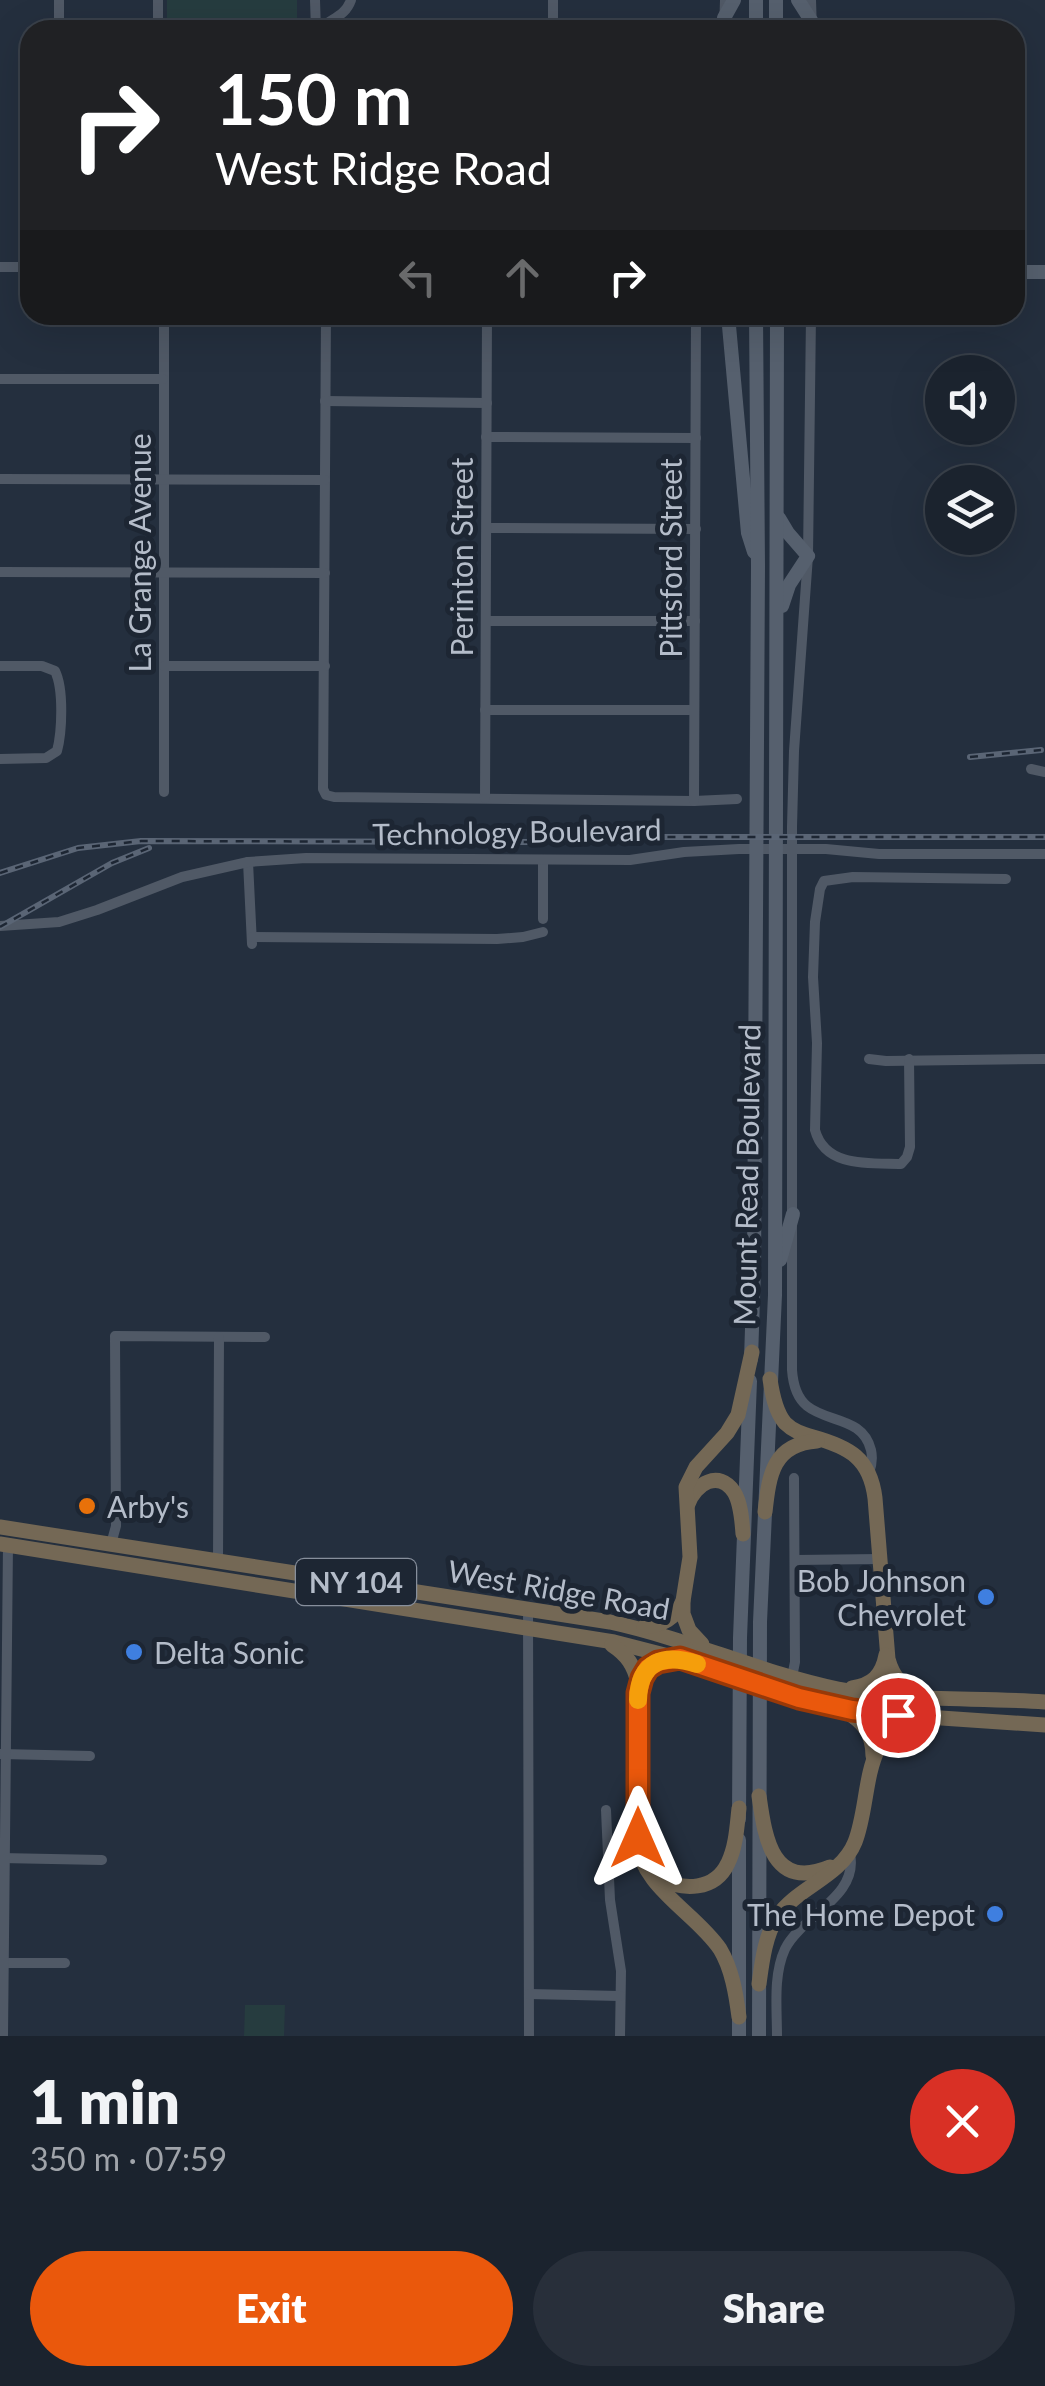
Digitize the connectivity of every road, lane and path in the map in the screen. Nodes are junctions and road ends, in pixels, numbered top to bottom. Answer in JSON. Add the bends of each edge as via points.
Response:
{"nodes":[{"id":1,"x":351,"y":0,"type":"edge"},
{"id":2,"x":333,"y":20,"type":"edge"},
{"id":3,"x":164,"y":325,"type":"edge"},
{"id":4,"x":326,"y":325,"type":"edge"},
{"id":5,"x":487,"y":325,"type":"edge"},
{"id":6,"x":696,"y":325,"type":"edge"},
{"id":7,"x":729,"y":325,"type":"edge"},
{"id":8,"x":756,"y":325,"type":"edge"},
{"id":9,"x":777,"y":325,"type":"edge"},
{"id":10,"x":811,"y":325,"type":"edge"},
{"id":11,"x":0,"y":379,"type":"edge"},
{"id":12,"x":163,"y":379,"type":"junction"},
{"id":13,"x":326,"y":400,"type":"junction"},
{"id":14,"x":487,"y":403,"type":"junction"},
{"id":15,"x":486,"y":437,"type":"junction"},
{"id":16,"x":696,"y":438,"type":"junction"},
{"id":17,"x":0,"y":478,"type":"edge"},
{"id":18,"x":164,"y":479,"type":"junction"},
{"id":19,"x":325,"y":480,"type":"junction"},
{"id":20,"x":778,"y":516,"type":"junction"},
{"id":21,"x":487,"y":528,"type":"junction"},
{"id":22,"x":696,"y":529,"type":"junction"},
{"id":23,"x":808,"y":556,"type":"junction"},
{"id":24,"x":758,"y":566,"type":"junction"},
{"id":25,"x":0,"y":572,"type":"edge"},
{"id":26,"x":164,"y":573,"type":"junction"},
{"id":27,"x":325,"y":573,"type":"junction"},
{"id":28,"x":486,"y":621,"type":"junction"},
{"id":29,"x":695,"y":621,"type":"junction"},
{"id":30,"x":778,"y":636,"type":"junction"},
{"id":31,"x":0,"y":666,"type":"edge"},
{"id":32,"x":164,"y":666,"type":"junction"},
{"id":33,"x":325,"y":666,"type":"junction"},
{"id":34,"x":486,"y":710,"type":"junction"},
{"id":35,"x":694,"y":710,"type":"junction"},
{"id":36,"x":0,"y":759,"type":"edge"},
{"id":37,"x":1031,"y":769,"type":"dead end"},
{"id":38,"x":1045,"y":772,"type":"edge"},
{"id":39,"x":164,"y":792,"type":"dead end"},
{"id":40,"x":486,"y":798,"type":"junction"},
{"id":41,"x":737,"y":799,"type":"dead end"},
{"id":42,"x":694,"y":801,"type":"junction"},
{"id":43,"x":1045,"y":854,"type":"edge"},
{"id":44,"x":543,"y":860,"type":"junction"},
{"id":45,"x":248,"y":862,"type":"junction"},
{"id":46,"x":1006,"y":878,"type":"dead end"},
{"id":47,"x":543,"y":919,"type":"dead end"},
{"id":48,"x":0,"y":926,"type":"edge"},
{"id":49,"x":543,"y":932,"type":"dead end"},
{"id":50,"x":1045,"y":1058,"type":"edge"},
{"id":51,"x":870,"y":1059,"type":"dead end"},
{"id":52,"x":910,"y":1059,"type":"junction"},
{"id":53,"x":793,"y":1214,"type":"junction"},
{"id":54,"x":775,"y":1295,"type":"junction"},
{"id":55,"x":219,"y":1337,"type":"junction"},
{"id":56,"x":265,"y":1337,"type":"dead end"},
{"id":57,"x":752,"y":1352,"type":"junction"},
{"id":58,"x":770,"y":1378,"type":"junction"},
{"id":59,"x":831,"y":1442,"type":"junction"},
{"id":60,"x":869,"y":1473,"type":"junction"},
{"id":61,"x":794,"y":1478,"type":"dead end"},
{"id":62,"x":765,"y":1512,"type":"junction"},
{"id":63,"x":687,"y":1513,"type":"junction"},
{"id":64,"x":4,"y":1527,"type":"edge"},
{"id":65,"x":744,"y":1534,"type":"junction"},
{"id":66,"x":111,"y":1544,"type":"junction"},
{"id":67,"x":4,"y":1545,"type":"edge"},
{"id":68,"x":880,"y":1559,"type":"junction"},
{"id":69,"x":794,"y":1560,"type":"junction"},
{"id":70,"x":218,"y":1561,"type":"junction"},
{"id":71,"x":683,"y":1600,"type":"junction"},
{"id":72,"x":528,"y":1610,"type":"junction"},
{"id":73,"x":632,"y":1627,"type":"junction"},
{"id":74,"x":528,"y":1628,"type":"junction"},
{"id":75,"x":599,"y":1639,"type":"junction"},
{"id":76,"x":886,"y":1646,"type":"junction"},
{"id":77,"x":710,"y":1649,"type":"junction"},
{"id":78,"x":4,"y":1651,"type":"edge"},
{"id":79,"x":680,"y":1658,"type":"junction"},
{"id":80,"x":791,"y":1676,"type":"junction"},
{"id":81,"x":835,"y":1688,"type":"junction"},
{"id":82,"x":638,"y":1693,"type":"junction"},
{"id":83,"x":935,"y":1698,"type":"junction"},
{"id":84,"x":1045,"y":1702,"type":"edge"},
{"id":85,"x":822,"y":1704,"type":"junction"},
{"id":86,"x":1045,"y":1712,"type":"edge"},
{"id":87,"x":927,"y":1716,"type":"junction"},
{"id":88,"x":948,"y":1718,"type":"junction"},
{"id":89,"x":1045,"y":1725,"type":"edge"},
{"id":90,"x":3,"y":1754,"type":"edge"},
{"id":91,"x":90,"y":1756,"type":"dead end"},
{"id":92,"x":872,"y":1767,"type":"junction"},
{"id":93,"x":760,"y":1796,"type":"junction"},
{"id":94,"x":739,"y":1808,"type":"junction"},
{"id":95,"x":606,"y":1810,"type":"dead end"},
{"id":96,"x":849,"y":1853,"type":"junction"},
{"id":97,"x":2,"y":1858,"type":"edge"},
{"id":98,"x":102,"y":1860,"type":"dead end"},
{"id":99,"x":645,"y":1866,"type":"junction"},
{"id":100,"x":2,"y":1963,"type":"edge"},
{"id":101,"x":66,"y":1963,"type":"dead end"},
{"id":102,"x":759,"y":1984,"type":"junction"},
{"id":103,"x":529,"y":1994,"type":"junction"},
{"id":104,"x":620,"y":1996,"type":"junction"},
{"id":105,"x":739,"y":2017,"type":"junction"},
{"id":106,"x":3,"y":2036,"type":"edge"},
{"id":107,"x":530,"y":2036,"type":"edge"},
{"id":108,"x":620,"y":2036,"type":"edge"},
{"id":109,"x":739,"y":2036,"type":"edge"},
{"id":110,"x":759,"y":2036,"type":"edge"},
{"id":111,"x":777,"y":2036,"type":"edge"}],
"edges":[{"from":1,"to":2,"type":"street"},
{"from":3,"to":12,"type":"street","name":"La Grange Avenue"},
{"from":4,"to":13,"type":"street"},
{"from":5,"to":14,"type":"street","name":"Perinton Street"},
{"from":6,"to":16,"type":"street","name":"Pittsford Street"},
{"from":7,"to":24,"type":"main road","via":[[748,533]]},
{"from":8,"to":24,"type":"main road","name":"Mount Read Boulevard"},
{"from":9,"to":20,"type":"main road","name":"Mount Read Boulevard"},
{"from":10,"to":23,"type":"street","name":"Mount Read Boulevard"},
{"from":11,"to":12,"type":"street"},
{"from":12,"to":18,"type":"street","name":"La Grange Avenue"},
{"from":13,"to":14,"type":"street"},
{"from":13,"to":19,"type":"street"},
{"from":14,"to":15,"type":"street","name":"Perinton Street"},
{"from":15,"to":16,"type":"street"},
{"from":15,"to":21,"type":"street","name":"Perinton Street"},
{"from":16,"to":22,"type":"street","name":"Pittsford Street"},
{"from":17,"to":18,"type":"street"},
{"from":18,"to":19,"type":"street"},
{"from":18,"to":26,"type":"street","name":"La Grange Avenue"},
{"from":19,"to":27,"type":"street"},
{"from":20,"to":23,"type":"main road"},
{"from":20,"to":30,"type":"main road","name":"Mount Read Boulevard"},
{"from":21,"to":22,"type":"street"},
{"from":21,"to":28,"type":"street","name":"Perinton Street"},
{"from":22,"to":29,"type":"street","name":"Pittsford Street"},
{"from":23,"to":30,"type":"main road","via":[[783,600]]},
{"from":23,"to":53,"type":"street","name":"Mount Read Boulevard","via":[[792,827]]},
{"from":24,"to":57,"type":"main road","name":"Mount Read Boulevard"},
{"from":25,"to":26,"type":"street"},
{"from":26,"to":27,"type":"street"},
{"from":26,"to":32,"type":"street","name":"La Grange Avenue"},
{"from":27,"to":33,"type":"street"},
{"from":28,"to":29,"type":"street"},
{"from":28,"to":34,"type":"street","name":"Perinton Street"},
{"from":29,"to":35,"type":"street","name":"Pittsford Street"},
{"from":30,"to":54,"type":"main road","name":"Mount Read Boulevard"},
{"from":31,"to":36,"type":"street","via":[[56,671],[60,720],[58,747],[50,757]]},
{"from":32,"to":33,"type":"street"},
{"from":32,"to":39,"type":"street","name":"La Grange Avenue"},
{"from":33,"to":40,"type":"street","via":[[326,795]]},
{"from":34,"to":35,"type":"street"},
{"from":34,"to":40,"type":"street","name":"Perinton Street"},
{"from":35,"to":42,"type":"street","name":"Pittsford Street"},
{"from":37,"to":38,"type":"street"},
{"from":40,"to":42,"type":"street"},
{"from":41,"to":42,"type":"street"},
{"from":43,"to":44,"type":"street","name":"Technology Boulevard","via":[[740,849]]},
{"from":44,"to":45,"type":"street","name":"Technology Boulevard"},
{"from":44,"to":47,"type":"street"},
{"from":45,"to":48,"type":"street","name":"Technology Boulevard","via":[[182,877],[58,922]]},
{"from":45,"to":49,"type":"street","via":[[252,941]]},
{"from":46,"to":52,"type":"street","via":[[824,881],[813,977],[815,1130],[822,1145],[853,1163],[901,1164],[910,1147]]},
{"from":50,"to":52,"type":"street"},
{"from":51,"to":52,"type":"street"},
{"from":53,"to":54,"type":"main road"},
{"from":53,"to":60,"type":"street","name":"Mount Read Boulevard","via":[[795,1390],[810,1408],[862,1433],[872,1456]]},
{"from":54,"to":58,"type":"main road","name":"Mount Read Boulevard"},
{"from":55,"to":56,"type":"street"},
{"from":55,"to":66,"type":"street","via":[[116,1336]]},
{"from":55,"to":70,"type":"street"},
{"from":57,"to":63,"type":"highway","via":[[738,1415],[689,1479]]},
{"from":57,"to":65,"type":"main road","name":"Mount Read Boulevard"},
{"from":58,"to":59,"type":"highway","via":[[786,1423]]},
{"from":58,"to":62,"type":"main road","name":"Mount Read Boulevard"},
{"from":59,"to":60,"type":"highway","via":[[852,1452]]},
{"from":59,"to":62,"type":"highway","via":[[799,1443],[781,1455]]},
{"from":60,"to":68,"type":"highway"},
{"from":61,"to":69,"type":"street"},
{"from":62,"to":93,"type":"main road","name":"Mount Read Boulevard"},
{"from":63,"to":65,"type":"highway","via":[[697,1487],[722,1483],[736,1496]]},
{"from":63,"to":71,"type":"highway","via":[[690,1558]]},
{"from":64,"to":66,"type":"highway","name":"West Ridge Road","number":"NY 104"},
{"from":64,"to":67,"type":"street"},
{"from":65,"to":94,"type":"main road","name":"Mount Read Boulevard"},
{"from":66,"to":70,"type":"highway","name":"West Ridge Road","number":"NY 104"},
{"from":67,"to":74,"type":"highway","name":"West Ridge Road","number":"NY 104"},
{"from":67,"to":78,"type":"street"},
{"from":68,"to":69,"type":"street"},
{"from":68,"to":76,"type":"highway"},
{"from":69,"to":80,"type":"street"},
{"from":70,"to":72,"type":"highway","name":"West Ridge Road","number":"NY 104"},
{"from":71,"to":73,"type":"highway","via":[[666,1622]]},
{"from":71,"to":77,"type":"highway","via":[[686,1626]]},
{"from":72,"to":73,"type":"highway","name":"West Ridge Road","number":"NY 104"},
{"from":72,"to":74,"type":"street"},
{"from":73,"to":77,"type":"highway","name":"West Ridge Road","number":"NY 104"},
{"from":74,"to":75,"type":"highway","name":"West Ridge Road","number":"NY 104"},
{"from":74,"to":103,"type":"street"},
{"from":75,"to":79,"type":"highway","name":"West Ridge Road","number":"NY 104"},
{"from":75,"to":82,"type":"highway","via":[[629,1660]]},
{"from":76,"to":81,"type":"highway","via":[[876,1679]]},
{"from":76,"to":83,"type":"highway","via":[[896,1679]]},
{"from":77,"to":80,"type":"highway","name":"West Ridge Road","number":"NY 104"},
{"from":78,"to":90,"type":"street"},
{"from":79,"to":82,"type":"highway","via":[[648,1668]]},
{"from":79,"to":85,"type":"highway","name":"West Ridge Road","number":"NY 104"},
{"from":80,"to":81,"type":"highway","name":"West Ridge Road","number":"NY 104"},
{"from":81,"to":83,"type":"highway","name":"West Ridge Road","number":"NY 104"},
{"from":82,"to":99,"type":"highway","via":[[638,1838]]},
{"from":83,"to":84,"type":"highway","name":"West Ridge Road","number":"NY 104"},
{"from":85,"to":87,"type":"highway","name":"West Ridge Road","number":"NY 104"},
{"from":85,"to":92,"type":"highway","via":[[866,1727]]},
{"from":86,"to":88,"type":"highway"},
{"from":87,"to":88,"type":"highway","name":"West Ridge Road","number":"NY 104"},
{"from":87,"to":92,"type":"highway","via":[[891,1729]]},
{"from":88,"to":89,"type":"highway","name":"West Ridge Road","number":"NY 104"},
{"from":90,"to":91,"type":"street"},
{"from":90,"to":97,"type":"street"},
{"from":92,"to":96,"type":"highway"},
{"from":93,"to":96,"type":"highway","via":[[768,1846],[784,1866],[815,1872]]},
{"from":93,"to":102,"type":"main road","name":"Mount Read Boulevard"},
{"from":94,"to":99,"type":"highway","via":[[729,1862],[712,1881],[681,1887]]},
{"from":94,"to":105,"type":"main road","name":"Mount Read Boulevard"},
{"from":95,"to":104,"type":"street"},
{"from":96,"to":102,"type":"highway","via":[[776,1918]]},
{"from":96,"to":111,"type":"street","via":[[842,1887],[784,1952]]},
{"from":97,"to":98,"type":"street"},
{"from":97,"to":100,"type":"street"},
{"from":99,"to":105,"type":"highway","via":[[724,1956]]},
{"from":100,"to":101,"type":"street"},
{"from":100,"to":106,"type":"street"},
{"from":102,"to":110,"type":"main road","name":"Mount Read Boulevard"},
{"from":103,"to":104,"type":"street"},
{"from":103,"to":107,"type":"street"},
{"from":104,"to":108,"type":"street"},
{"from":105,"to":109,"type":"main road","name":"Mount Read Boulevard"}]}
